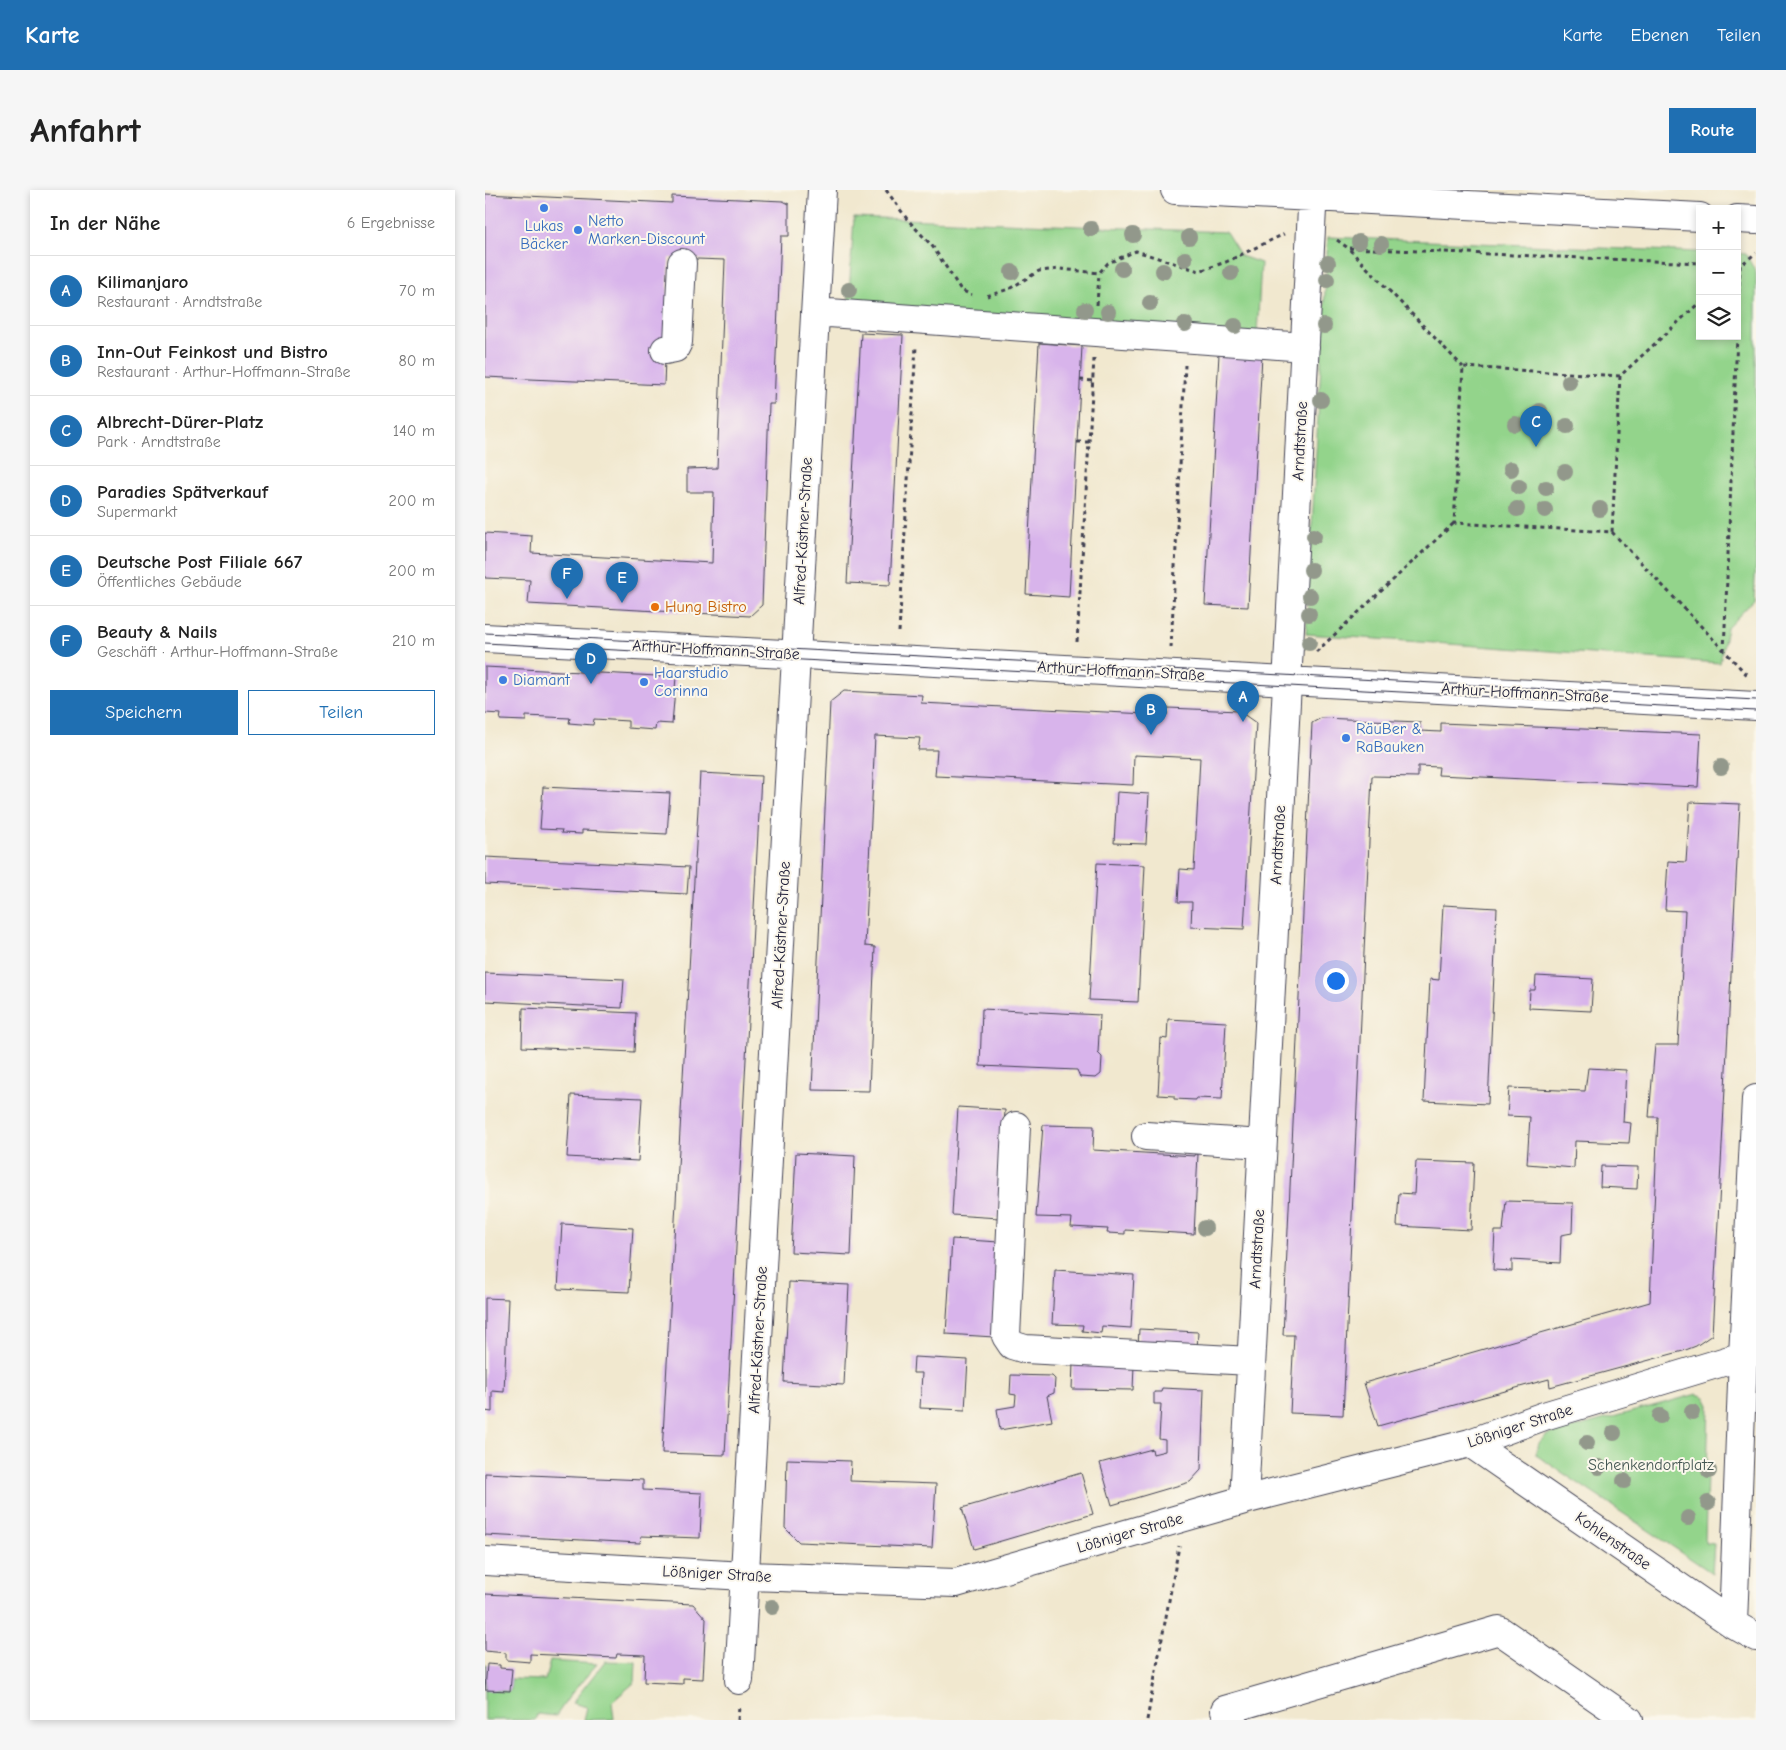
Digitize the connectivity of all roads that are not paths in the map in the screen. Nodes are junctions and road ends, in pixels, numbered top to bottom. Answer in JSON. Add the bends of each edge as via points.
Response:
{"nodes":[{"id":1,"x":821,"y":190,"type":"edge"},
{"id":2,"x":1175,"y":190,"type":"edge"},
{"id":3,"x":1312,"y":202,"type":"edge"},
{"id":4,"x":1696,"y":217,"type":"edge"},
{"id":5,"x":1741,"y":219,"type":"edge"},
{"id":6,"x":1756,"y":220,"type":"edge"},
{"id":7,"x":682,"y":263,"type":"dead end"},
{"id":8,"x":815,"y":312,"type":"junction"},
{"id":9,"x":1305,"y":347,"type":"junction"},
{"id":10,"x":665,"y":350,"type":"dead end"},
{"id":11,"x":485,"y":638,"type":"edge"},
{"id":12,"x":796,"y":655,"type":"junction"},
{"id":13,"x":1287,"y":680,"type":"junction"},
{"id":14,"x":1756,"y":706,"type":"edge"},
{"id":15,"x":1756,"y":1099,"type":"edge"},
{"id":16,"x":1016,"y":1126,"type":"dead end"},
{"id":17,"x":1146,"y":1136,"type":"dead end"},
{"id":18,"x":1263,"y":1144,"type":"junction"},
{"id":19,"x":1749,"y":1354,"type":"edge"},
{"id":20,"x":1251,"y":1361,"type":"junction"},
{"id":21,"x":1470,"y":1443,"type":"junction"},
{"id":22,"x":1244,"y":1500,"type":"junction"},
{"id":23,"x":485,"y":1561,"type":"edge"},
{"id":24,"x":745,"y":1576,"type":"junction"},
{"id":25,"x":1744,"y":1630,"type":"edge"},
{"id":26,"x":739,"y":1680,"type":"dead end"},
{"id":27,"x":1225,"y":1710,"type":"dead end"},
{"id":28,"x":1629,"y":1720,"type":"edge"}],
"edges":[{"from":1,"to":8,"type":"street","name":"Alfred-Kästner-Straße"},
{"from":2,"to":3,"type":"street"},
{"from":3,"to":4,"type":"street"},
{"from":3,"to":9,"type":"street","name":"Arndtstraße"},
{"from":5,"to":6,"type":"street"},
{"from":7,"to":10,"type":"street","via":[[678,342],[675,348]]},
{"from":8,"to":9,"type":"street"},
{"from":8,"to":12,"type":"street","name":"Alfred-Kästner-Straße"},
{"from":9,"to":13,"type":"street","name":"Arndtstraße"},
{"from":11,"to":12,"type":"street","name":"Arthur-Hoffmann-Straße"},
{"from":12,"to":13,"type":"street","name":"Arthur-Hoffmann-Straße"},
{"from":12,"to":24,"type":"street","name":"Alfred-Kästner-Straße"},
{"from":13,"to":14,"type":"street","name":"Arthur-Hoffmann-Straße"},
{"from":13,"to":18,"type":"street","name":"Arndtstraße"},
{"from":15,"to":19,"type":"street"},
{"from":16,"to":20,"type":"street","via":[[1006,1336],[1012,1345],[1025,1349]]},
{"from":17,"to":18,"type":"street"},
{"from":18,"to":20,"type":"street","name":"Arndtstraße"},
{"from":19,"to":21,"type":"street","name":"Lößniger Straße","via":[[1544,1416]]},
{"from":19,"to":25,"type":"street"},
{"from":20,"to":22,"type":"street","name":"Arndtstraße"},
{"from":21,"to":22,"type":"street","name":"Lößniger Straße"},
{"from":21,"to":25,"type":"street","name":"Kohlenstraße"},
{"from":22,"to":24,"type":"street","name":"Lößniger Straße","via":[[956,1583]]},
{"from":23,"to":24,"type":"street","name":"Lößniger Straße"},
{"from":24,"to":26,"type":"street","name":"Alfred-Kästner-Straße"},
{"from":27,"to":28,"type":"street","via":[[1499,1630]]}]}
